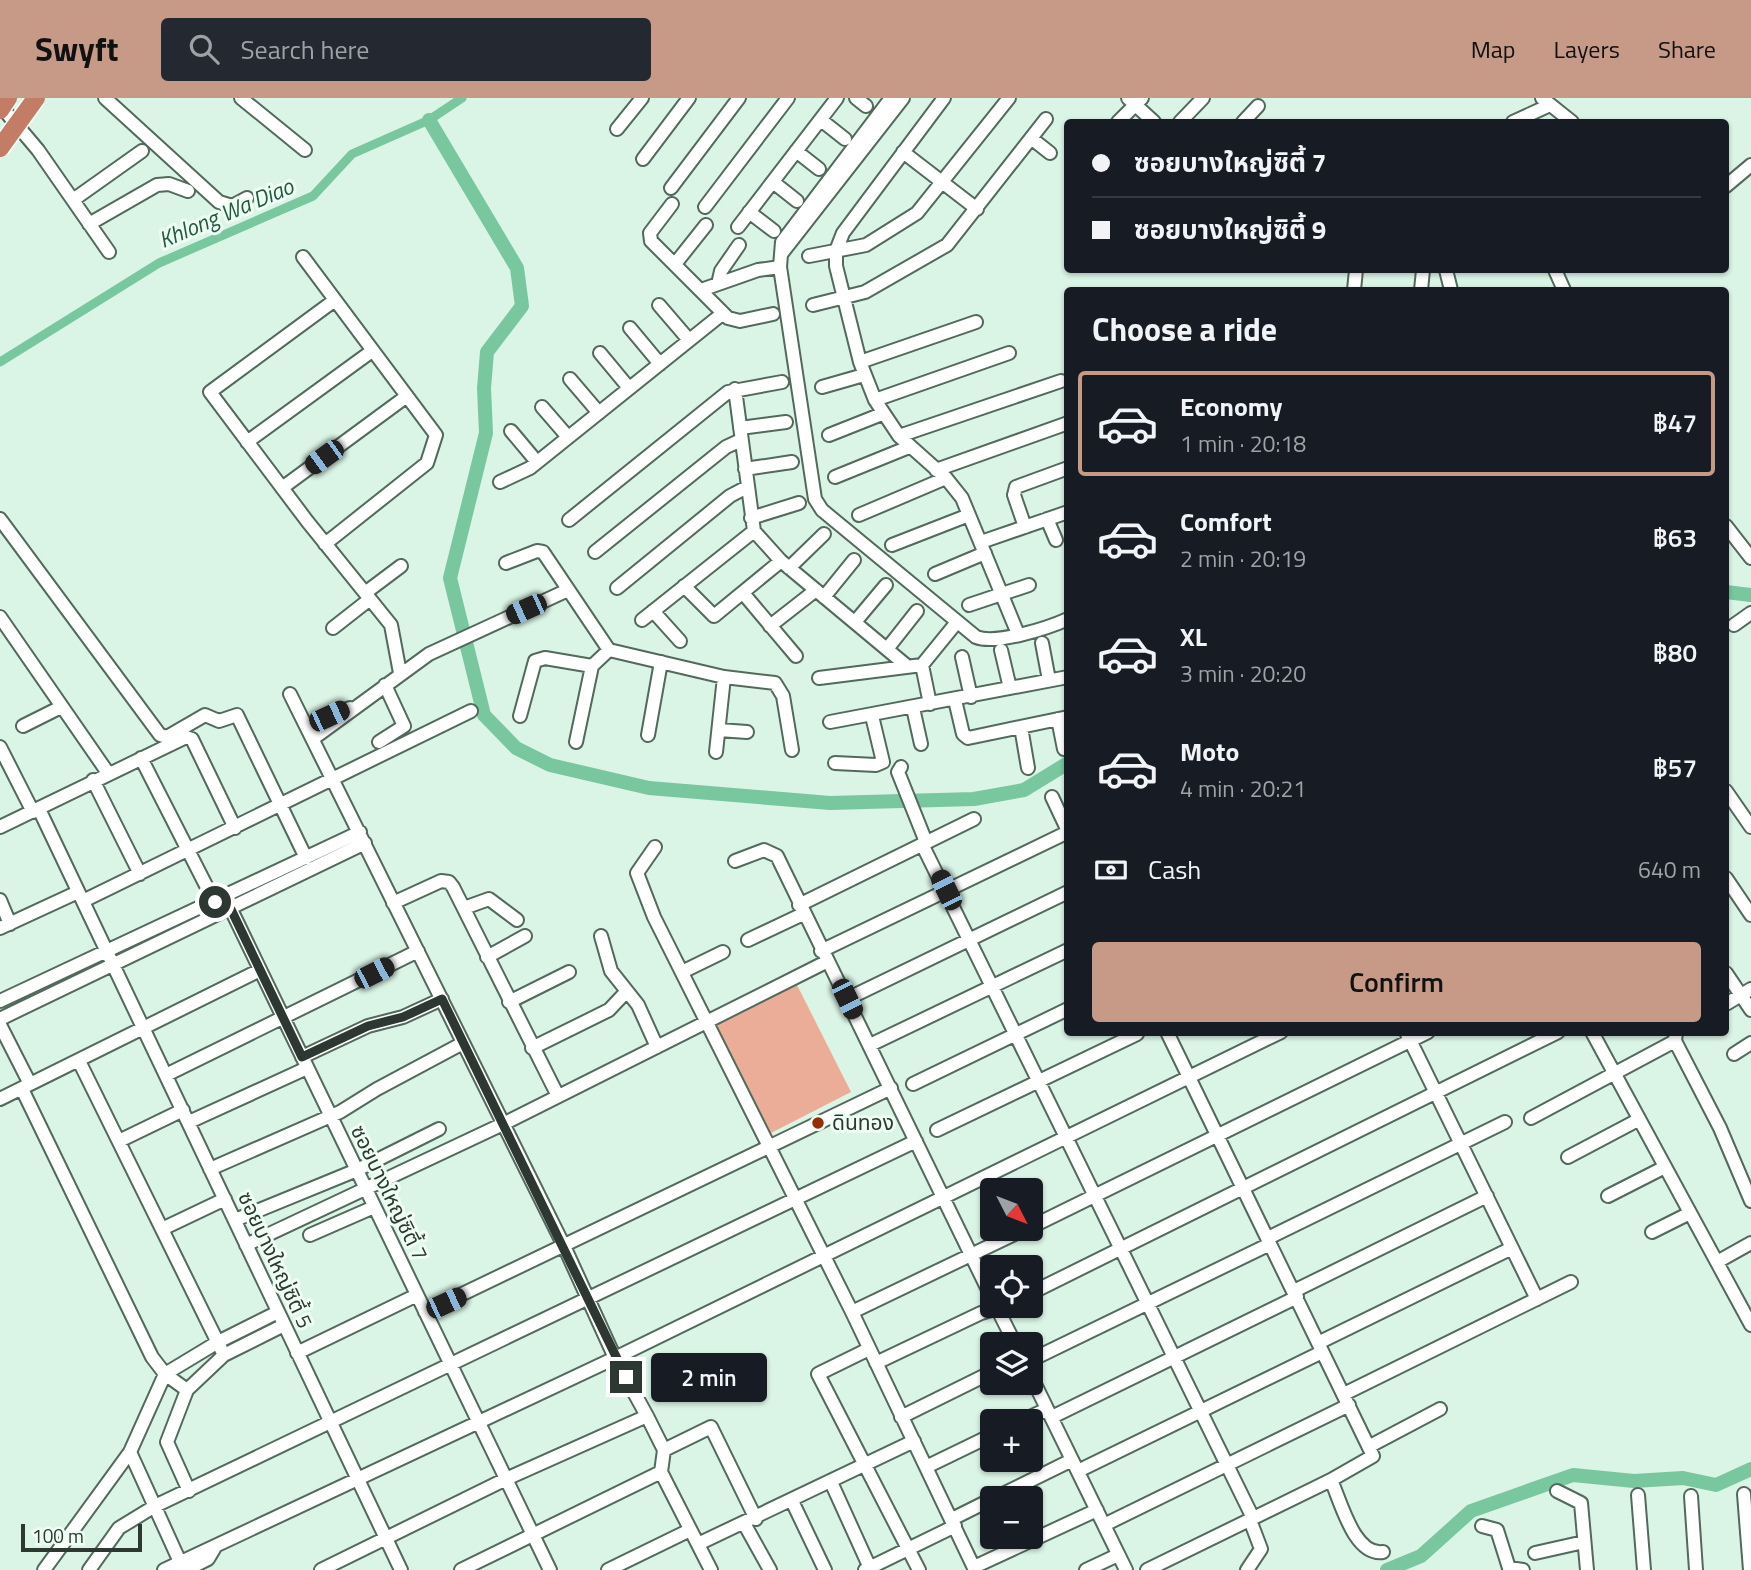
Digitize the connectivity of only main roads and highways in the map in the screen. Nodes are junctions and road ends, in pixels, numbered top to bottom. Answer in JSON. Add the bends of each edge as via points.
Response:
{"nodes":[{"id":1,"x":8,"y":98,"type":"edge"},
{"id":2,"x":36,"y":98,"type":"edge"},
{"id":3,"x":0,"y":107,"type":"edge"},
{"id":4,"x":0,"y":148,"type":"edge"}],
"edges":[{"from":1,"to":3,"type":"highway","bridge":true},
{"from":2,"to":4,"type":"highway","bridge":true}]}
